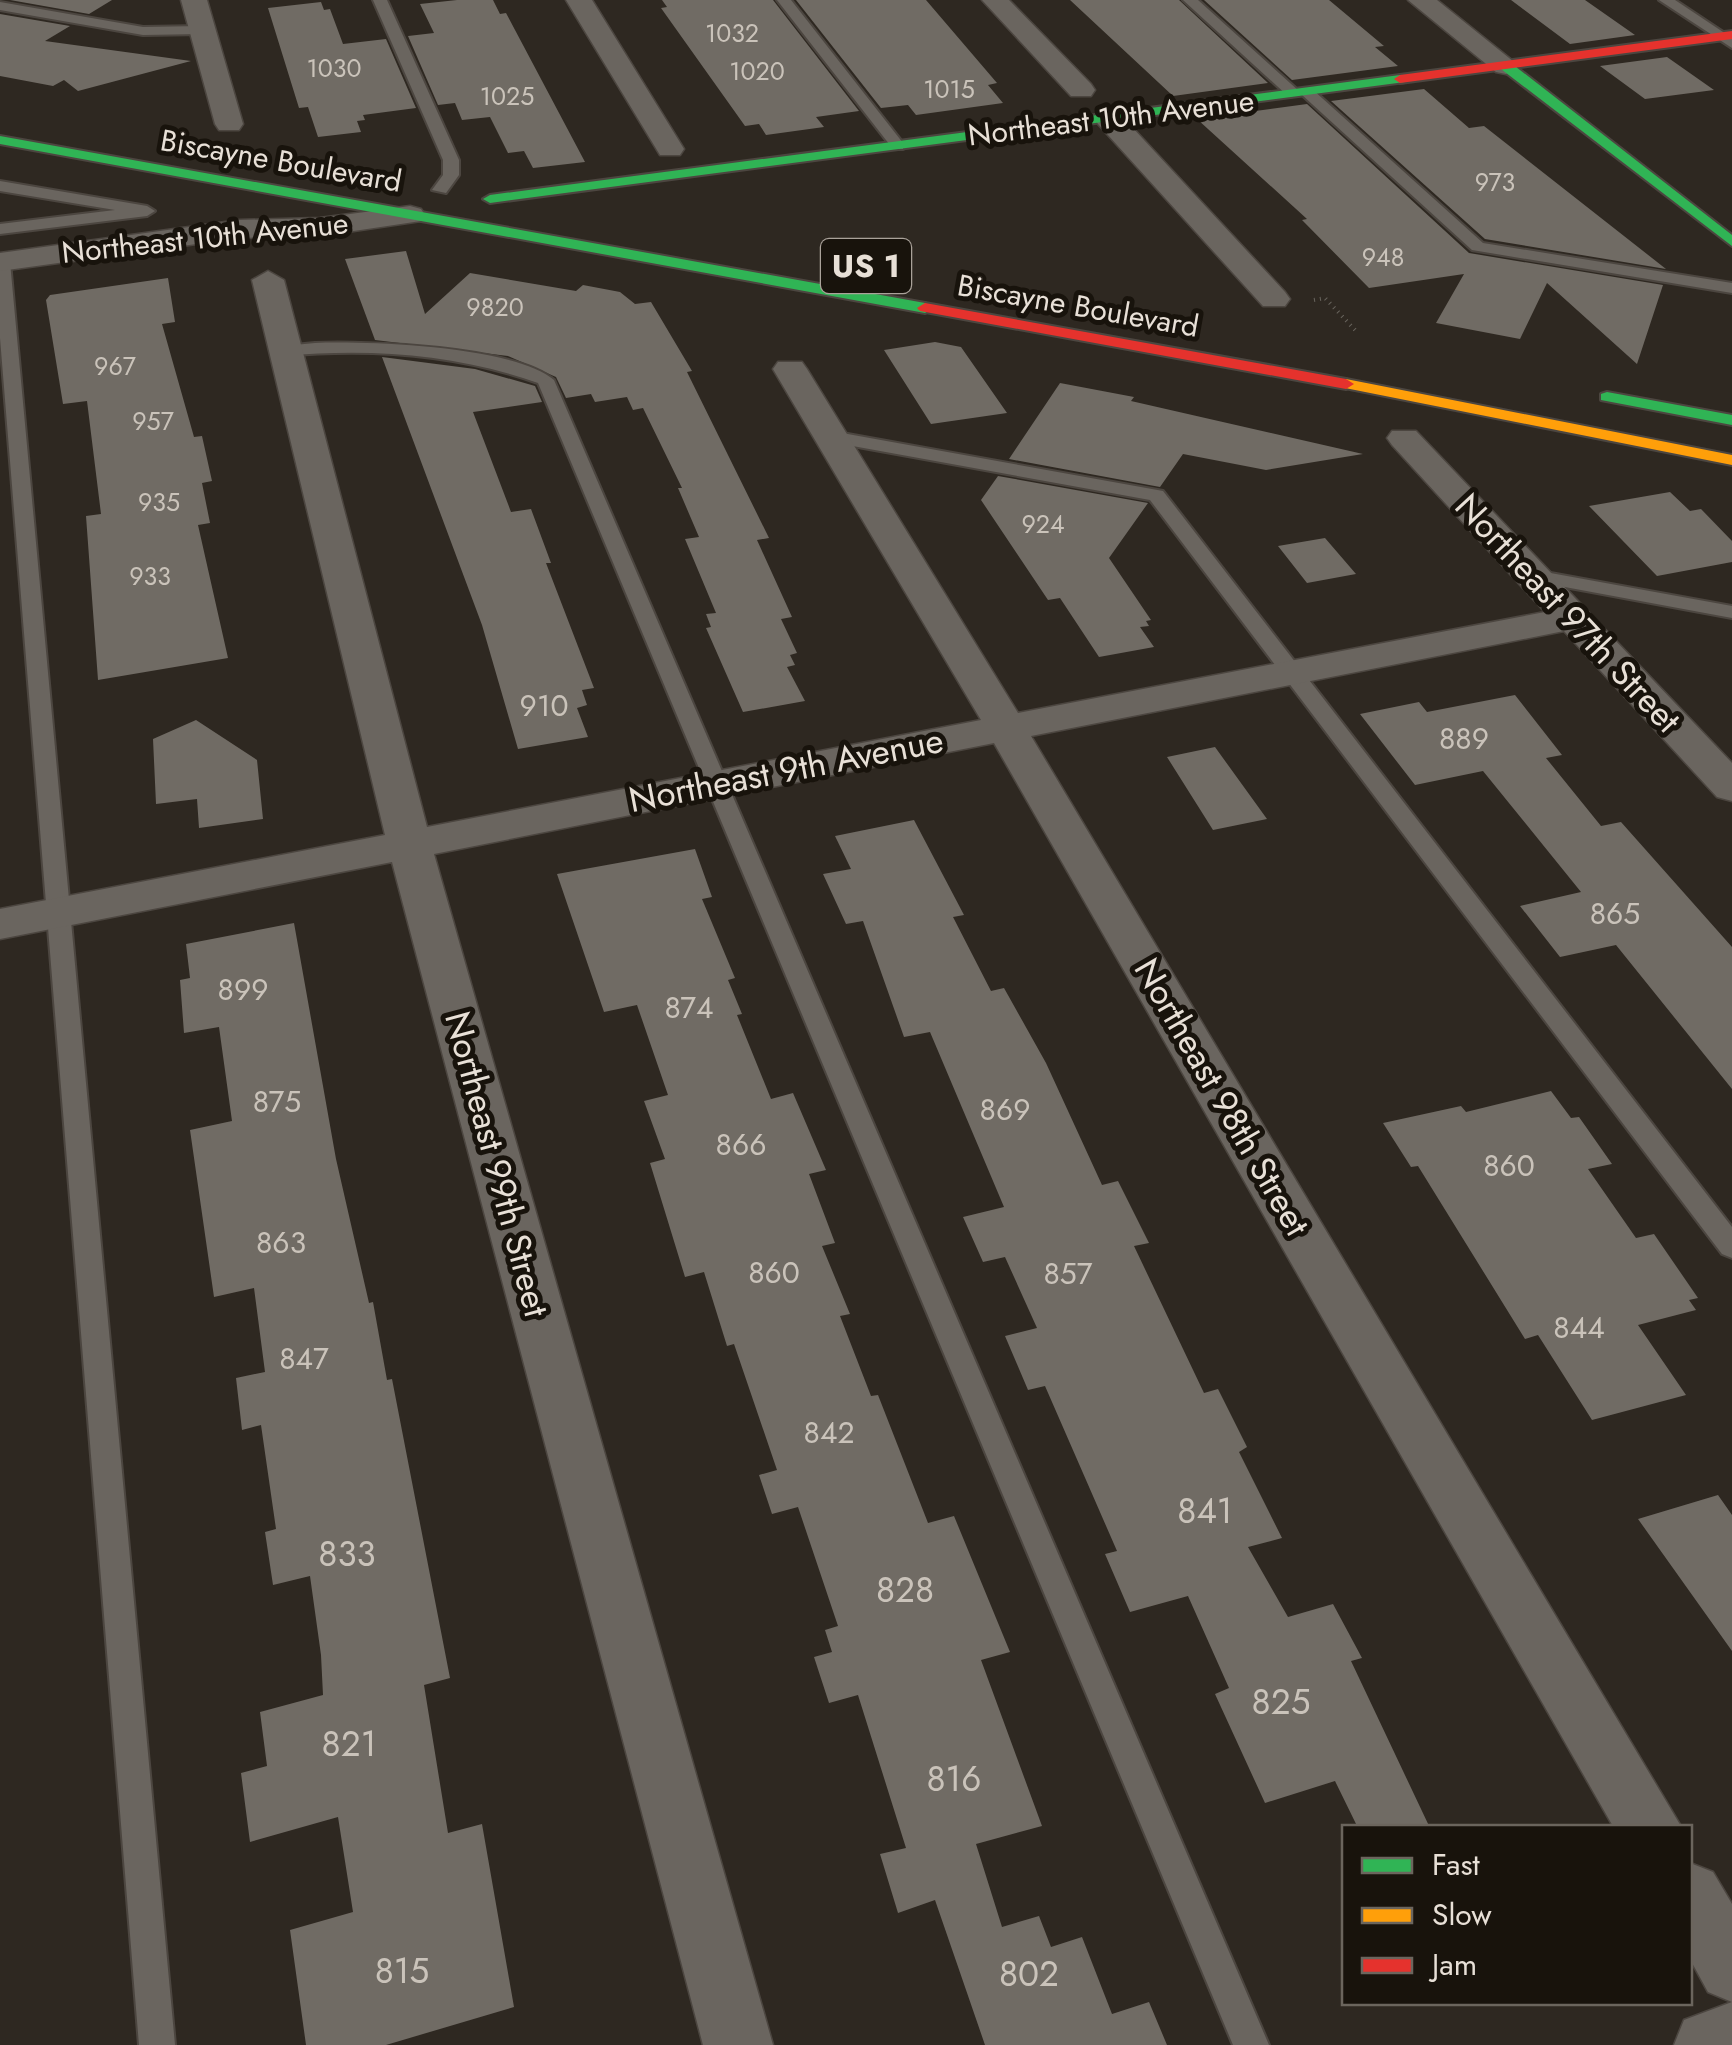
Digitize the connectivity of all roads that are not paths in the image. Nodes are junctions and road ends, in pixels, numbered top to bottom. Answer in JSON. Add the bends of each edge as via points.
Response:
{"nodes":[{"id":1,"x":194,"y":0,"type":"edge"},
{"id":2,"x":380,"y":0,"type":"edge"},
{"id":3,"x":579,"y":0,"type":"edge"},
{"id":4,"x":784,"y":0,"type":"edge"},
{"id":5,"x":994,"y":0,"type":"edge"},
{"id":6,"x":1190,"y":0,"type":"edge"},
{"id":7,"x":1421,"y":0,"type":"edge"},
{"id":8,"x":1666,"y":0,"type":"edge"},
{"id":9,"x":0,"y":6,"type":"edge"},
{"id":10,"x":202,"y":30,"type":"junction"},
{"id":11,"x":1728,"y":39,"type":"edge"},
{"id":12,"x":1506,"y":66,"type":"junction"},
{"id":13,"x":1081,"y":90,"type":"dead end"},
{"id":14,"x":1300,"y":93,"type":"junction"},
{"id":15,"x":1108,"y":118,"type":"junction"},
{"id":16,"x":229,"y":124,"type":"dead end"},
{"id":17,"x":0,"y":140,"type":"edge"},
{"id":18,"x":898,"y":146,"type":"junction"},
{"id":19,"x":670,"y":149,"type":"dead end"},
{"id":20,"x":240,"y":184,"type":"junction"},
{"id":21,"x":0,"y":186,"type":"edge"},
{"id":22,"x":424,"y":197,"type":"junction"},
{"id":23,"x":490,"y":199,"type":"junction"},
{"id":24,"x":566,"y":212,"type":"dead end"},
{"id":25,"x":0,"y":229,"type":"edge"},
{"id":26,"x":240,"y":230,"type":"junction"},
{"id":27,"x":1732,"y":242,"type":"edge"},
{"id":28,"x":1,"y":262,"type":"edge"},
{"id":29,"x":268,"y":280,"type":"dead end"},
{"id":30,"x":1732,"y":288,"type":"edge"},
{"id":31,"x":1274,"y":299,"type":"road end"},
{"id":32,"x":284,"y":351,"type":"junction"},
{"id":33,"x":790,"y":369,"type":"dead end"},
{"id":34,"x":1582,"y":393,"type":"dead end"},
{"id":35,"x":1732,"y":420,"type":"edge"},
{"id":36,"x":831,"y":438,"type":"junction"},
{"id":37,"x":1404,"y":438,"type":"dead end"},
{"id":38,"x":1732,"y":460,"type":"edge"},
{"id":39,"x":1534,"y":576,"type":"junction"},
{"id":40,"x":1732,"y":612,"type":"edge"},
{"id":41,"x":1573,"y":618,"type":"junction"},
{"id":42,"x":1292,"y":672,"type":"junction"},
{"id":43,"x":1006,"y":728,"type":"junction"},
{"id":44,"x":716,"y":784,"type":"junction"},
{"id":45,"x":1732,"y":788,"type":"edge"},
{"id":46,"x":409,"y":842,"type":"junction"},
{"id":47,"x":60,"y":912,"type":"junction"},
{"id":48,"x":0,"y":924,"type":"edge"},
{"id":49,"x":1732,"y":1247,"type":"edge"},
{"id":50,"x":1648,"y":1825,"type":"edge"},
{"id":51,"x":1692,"y":1898,"type":"edge"},
{"id":52,"x":1732,"y":1968,"type":"edge"},
{"id":53,"x":1732,"y":2037,"type":"edge"},
{"id":54,"x":157,"y":2045,"type":"edge"},
{"id":55,"x":738,"y":2045,"type":"edge"},
{"id":56,"x":1252,"y":2045,"type":"edge"},
{"id":57,"x":1709,"y":2045,"type":"edge"}],
"edges":[{"from":1,"to":10,"type":"street"},
{"from":2,"to":22,"type":"lane","via":[[451,160],[451,175]]},
{"from":3,"to":19,"type":"street"},
{"from":4,"to":18,"type":"lane"},
{"from":5,"to":13,"type":"street"},
{"from":6,"to":14,"type":"lane"},
{"from":7,"to":12,"type":"street"},
{"from":8,"to":11,"type":"lane"},
{"from":9,"to":10,"type":"lane","via":[[143,32]]},
{"from":10,"to":16,"type":"street"},
{"from":11,"to":12,"type":"main road","name":"Northeast 10th Avenue"},
{"from":12,"to":14,"type":"main road","name":"Northeast 10th Avenue"},
{"from":12,"to":27,"type":"main road"},
{"from":14,"to":15,"type":"main road","name":"Northeast 10th Avenue"},
{"from":14,"to":30,"type":"lane","via":[[1478,247]]},
{"from":15,"to":18,"type":"main road","name":"Northeast 10th Avenue"},
{"from":15,"to":31,"type":"street"},
{"from":17,"to":20,"type":"main road","name":"Biscayne Boulevard","number":"US 1"},
{"from":18,"to":23,"type":"main road","name":"Northeast 10th Avenue"},
{"from":20,"to":22,"type":"main road","name":"Biscayne Boulevard","number":"US 1"},
{"from":20,"to":26,"type":"street"},
{"from":21,"to":25,"type":"lane","via":[[147,211]]},
{"from":22,"to":23,"type":"main road","name":"Biscayne Boulevard","number":"US 1"},
{"from":22,"to":26,"type":"street","name":"Northeast 10th Avenue","via":[[320,227]]},
{"from":22,"to":38,"type":"main road","name":"Biscayne Boulevard","number":"US 1"},
{"from":23,"to":24,"type":"main road","name":"Biscayne Boulevard","number":"US 1"},
{"from":26,"to":28,"type":"street","name":"Northeast 10th Avenue"},
{"from":28,"to":47,"type":"lane"},
{"from":29,"to":32,"type":"street","name":"Northeast 99th Street"},
{"from":32,"to":44,"type":"lane","via":[[353,345],[518,369],[545,380]]},
{"from":32,"to":46,"type":"street","name":"Northeast 99th Street"},
{"from":33,"to":36,"type":"street","name":"Northeast 98th Street"},
{"from":34,"to":35,"type":"main road"},
{"from":36,"to":42,"type":"lane","via":[[1156,495]]},
{"from":36,"to":43,"type":"street","name":"Northeast 98th Street"},
{"from":37,"to":39,"type":"street","name":"Northeast 97th Street"},
{"from":39,"to":40,"type":"lane"},
{"from":39,"to":41,"type":"street","name":"Northeast 97th Street"},
{"from":41,"to":42,"type":"street","name":"Northeast 9th Avenue"},
{"from":41,"to":45,"type":"street","name":"Northeast 97th Street"},
{"from":42,"to":43,"type":"street","name":"Northeast 9th Avenue"},
{"from":42,"to":49,"type":"lane"},
{"from":43,"to":44,"type":"street","name":"Northeast 9th Avenue"},
{"from":43,"to":50,"type":"street","name":"Northeast 98th Street"},
{"from":44,"to":46,"type":"street","name":"Northeast 9th Avenue"},
{"from":44,"to":56,"type":"lane"},
{"from":46,"to":47,"type":"street","name":"Northeast 9th Avenue"},
{"from":46,"to":55,"type":"street","name":"Northeast 99th Street"},
{"from":47,"to":48,"type":"street","name":"Northeast 9th Avenue"},
{"from":47,"to":54,"type":"lane"},
{"from":51,"to":52,"type":"street"},
{"from":53,"to":57,"type":"street"}]}
